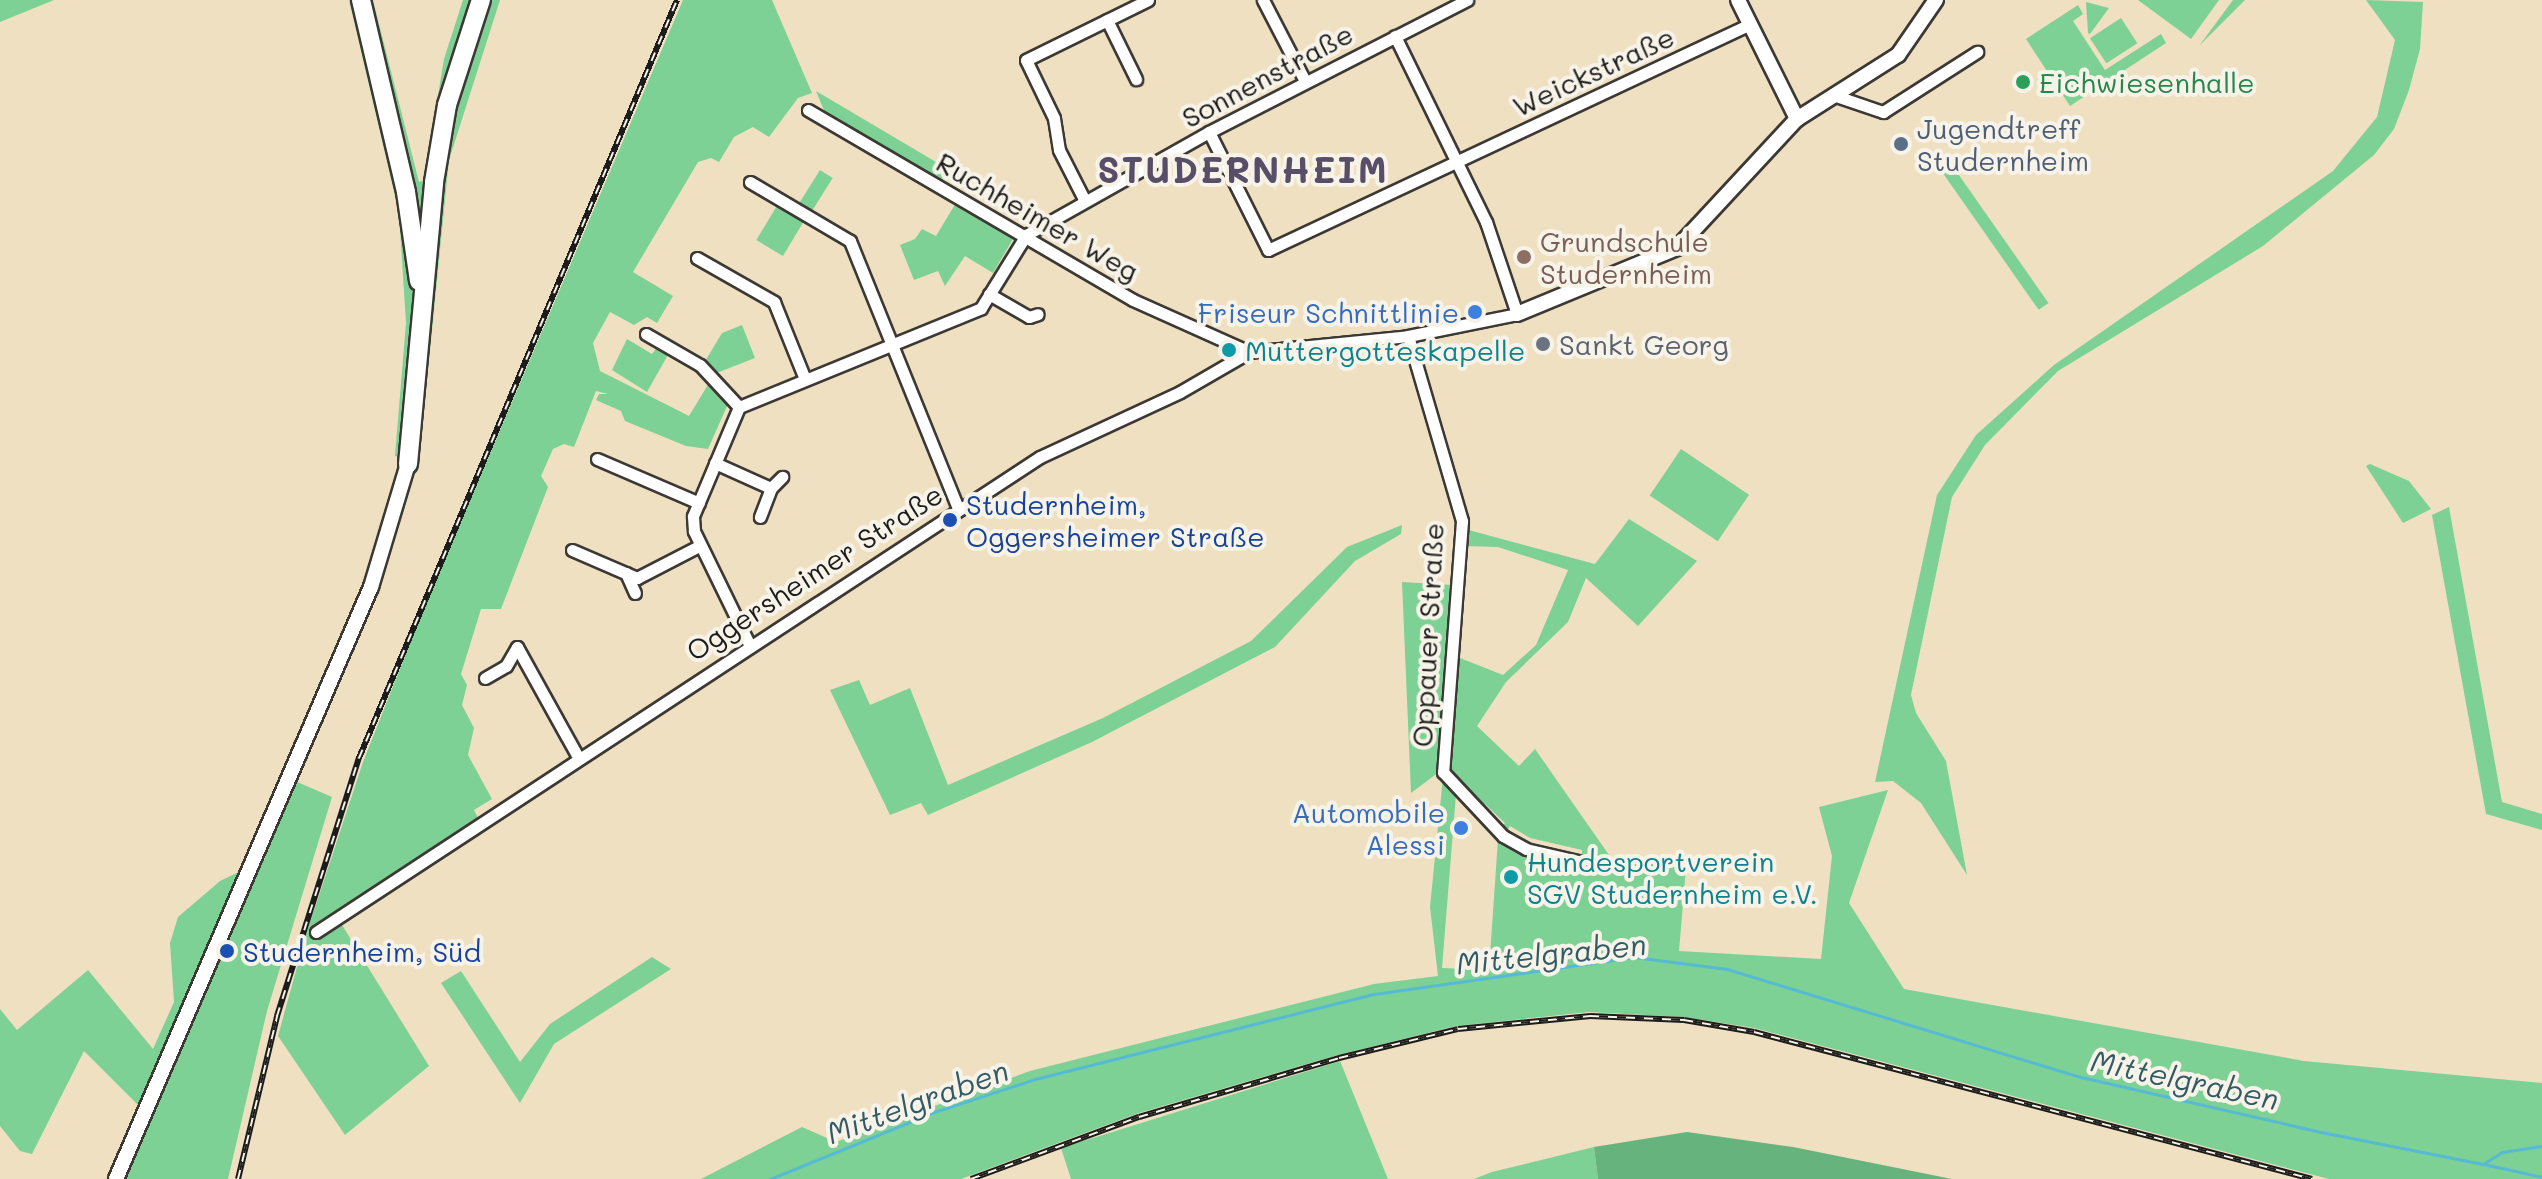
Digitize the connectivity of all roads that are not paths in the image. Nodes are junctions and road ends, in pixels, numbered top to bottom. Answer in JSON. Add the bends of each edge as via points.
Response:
{"nodes":[{"id":1,"x":361,"y":0,"type":"edge"},
{"id":2,"x":481,"y":0,"type":"edge"},
{"id":3,"x":1148,"y":0,"type":"edge"},
{"id":4,"x":1263,"y":0,"type":"edge"},
{"id":5,"x":1467,"y":0,"type":"edge"},
{"id":6,"x":1738,"y":0,"type":"edge"},
{"id":7,"x":1936,"y":0,"type":"edge"},
{"id":8,"x":1107,"y":20,"type":"junction"},
{"id":9,"x":1750,"y":24,"type":"junction"},
{"id":10,"x":1395,"y":36,"type":"junction"},
{"id":11,"x":1977,"y":52,"type":"dead end"},
{"id":12,"x":1136,"y":79,"type":"dead end"},
{"id":13,"x":1305,"y":81,"type":"junction"},
{"id":14,"x":1836,"y":96,"type":"junction"},
{"id":15,"x":808,"y":110,"type":"dead end"},
{"id":16,"x":1797,"y":119,"type":"junction"},
{"id":17,"x":1209,"y":132,"type":"junction"},
{"id":18,"x":1457,"y":162,"type":"junction"},
{"id":19,"x":750,"y":182,"type":"dead end"},
{"id":20,"x":1085,"y":201,"type":"junction"},
{"id":21,"x":1026,"y":235,"type":"junction"},
{"id":22,"x":697,"y":258,"type":"dead end"},
{"id":23,"x":989,"y":294,"type":"junction"},
{"id":24,"x":422,"y":299,"type":"junction"},
{"id":25,"x":1038,"y":314,"type":"dead end"},
{"id":26,"x":1517,"y":314,"type":"junction"},
{"id":27,"x":646,"y":334,"type":"dead end"},
{"id":28,"x":1408,"y":336,"type":"junction"},
{"id":29,"x":891,"y":344,"type":"junction"},
{"id":30,"x":1249,"y":352,"type":"junction"},
{"id":31,"x":805,"y":379,"type":"junction"},
{"id":32,"x":739,"y":407,"type":"junction"},
{"id":33,"x":597,"y":459,"type":"dead end"},
{"id":34,"x":715,"y":463,"type":"junction"},
{"id":35,"x":408,"y":464,"type":"joint"},
{"id":36,"x":782,"y":477,"type":"dead end"},
{"id":37,"x":771,"y":488,"type":"junction"},
{"id":38,"x":699,"y":503,"type":"junction"},
{"id":39,"x":957,"y":506,"type":"junction"},
{"id":40,"x":760,"y":517,"type":"dead end"},
{"id":41,"x":699,"y":546,"type":"junction"},
{"id":42,"x":572,"y":550,"type":"dead end"},
{"id":43,"x":626,"y":573,"type":"junction"},
{"id":44,"x":635,"y":593,"type":"dead end"},
{"id":45,"x":749,"y":644,"type":"junction"},
{"id":46,"x":485,"y":678,"type":"dead end"},
{"id":47,"x":578,"y":757,"type":"junction"},
{"id":48,"x":1582,"y":862,"type":"dead end"},
{"id":49,"x":316,"y":932,"type":"dead end"},
{"id":50,"x":116,"y":1179,"type":"edge"}],
"edges":[{"from":1,"to":24,"type":"highway","via":[[401,165]]},
{"from":2,"to":24,"type":"highway","via":[[447,105]]},
{"from":3,"to":8,"type":"street"},
{"from":4,"to":13,"type":"street"},
{"from":5,"to":10,"type":"street","name":"Sonnenstraße"},
{"from":6,"to":9,"type":"street"},
{"from":7,"to":14,"type":"street","via":[[1898,55]]},
{"from":8,"to":12,"type":"street"},
{"from":8,"to":20,"type":"street","via":[[1026,60],[1054,118],[1059,150]]},
{"from":9,"to":16,"type":"street"},
{"from":9,"to":18,"type":"street","name":"Weickstraße"},
{"from":10,"to":13,"type":"street","name":"Sonnenstraße"},
{"from":10,"to":18,"type":"street"},
{"from":11,"to":14,"type":"street","via":[[1883,112]]},
{"from":13,"to":17,"type":"street","name":"Sonnenstraße"},
{"from":14,"to":16,"type":"street"},
{"from":15,"to":21,"type":"street","name":"Ruchheimer Weg"},
{"from":16,"to":26,"type":"street","via":[[1677,248]]},
{"from":17,"to":18,"type":"street","name":"Weickstraße","via":[[1268,250]]},
{"from":17,"to":20,"type":"street","name":"Sonnenstraße"},
{"from":18,"to":26,"type":"street","via":[[1486,222]]},
{"from":19,"to":29,"type":"street","via":[[850,241]]},
{"from":20,"to":21,"type":"street","name":"Sonnenstraße"},
{"from":21,"to":23,"type":"street","name":"Sonnenstraße"},
{"from":21,"to":30,"type":"street","name":"Ruchheimer Weg","via":[[1133,300]]},
{"from":22,"to":31,"type":"street","via":[[774,302]]},
{"from":23,"to":25,"type":"street","via":[[1029,317]]},
{"from":23,"to":29,"type":"street","name":"Sonnenstraße","via":[[981,308]]},
{"from":24,"to":35,"type":"highway"},
{"from":26,"to":28,"type":"street","name":"Oggersheimer Straße"},
{"from":27,"to":32,"type":"street","via":[[700,365]]},
{"from":28,"to":30,"type":"street","name":"Oggersheimer Straße"},
{"from":28,"to":48,"type":"street","name":"Oppauer Straße","via":[[1462,521],[1443,772],[1503,836],[1526,849]]},
{"from":29,"to":31,"type":"street","name":"Sonnenstraße"},
{"from":29,"to":39,"type":"street"},
{"from":30,"to":39,"type":"street","name":"Oggersheimer Straße","via":[[1180,392],[1040,457]]},
{"from":31,"to":32,"type":"street","name":"Sonnenstraße"},
{"from":32,"to":34,"type":"street"},
{"from":33,"to":38,"type":"street"},
{"from":34,"to":37,"type":"street"},
{"from":34,"to":38,"type":"street"},
{"from":35,"to":50,"type":"street","via":[[371,587]]},
{"from":36,"to":37,"type":"street"},
{"from":37,"to":40,"type":"street"},
{"from":38,"to":41,"type":"street","via":[[693,516]]},
{"from":39,"to":45,"type":"street","name":"Oggersheimer Straße"},
{"from":41,"to":43,"type":"street","via":[[637,578]]},
{"from":41,"to":45,"type":"street"},
{"from":42,"to":43,"type":"street"},
{"from":43,"to":44,"type":"street"},
{"from":45,"to":47,"type":"street","name":"Oggersheimer Straße"},
{"from":46,"to":47,"type":"street","via":[[506,666],[517,647]]},
{"from":47,"to":49,"type":"street","name":"Oggersheimer Straße"}]}
